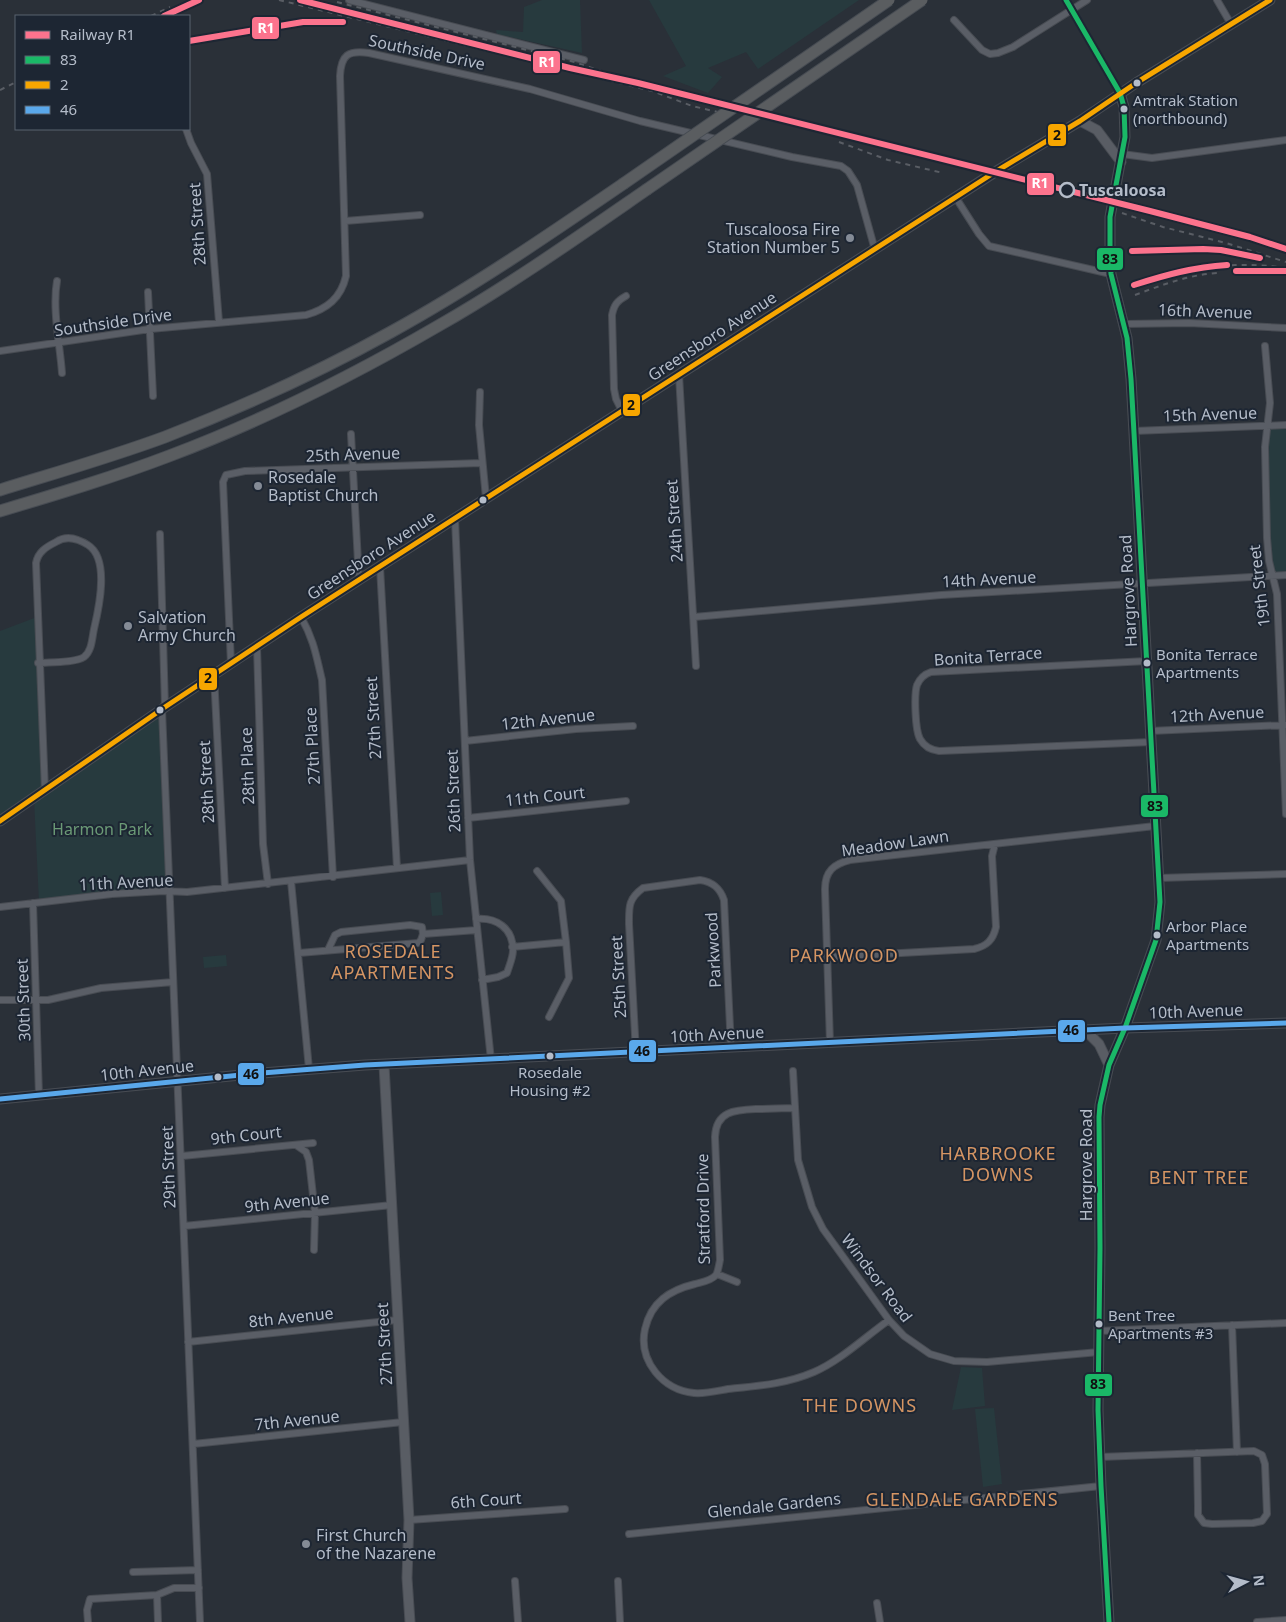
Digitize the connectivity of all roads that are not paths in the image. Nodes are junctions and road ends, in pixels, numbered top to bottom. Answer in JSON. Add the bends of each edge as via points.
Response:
{"nodes":[{"id":1,"x":349,"y":0,"type":"edge"},
{"id":2,"x":888,"y":0,"type":"edge"},
{"id":3,"x":922,"y":0,"type":"edge"},
{"id":4,"x":1066,"y":0,"type":"edge"},
{"id":5,"x":1087,"y":0,"type":"edge"},
{"id":6,"x":1217,"y":0,"type":"edge"},
{"id":7,"x":1270,"y":0,"type":"edge"},
{"id":8,"x":1072,"y":10,"type":"junction"},
{"id":9,"x":954,"y":20,"type":"dead end"},
{"id":10,"x":1231,"y":24,"type":"junction"},
{"id":11,"x":584,"y":60,"type":"dead end"},
{"id":12,"x":1120,"y":93,"type":"junction"},
{"id":13,"x":1080,"y":121,"type":"junction"},
{"id":14,"x":186,"y":130,"type":"edge"},
{"id":15,"x":1286,"y":140,"type":"edge"},
{"id":16,"x":1122,"y":158,"type":"junction"},
{"id":17,"x":956,"y":198,"type":"junction"},
{"id":18,"x":420,"y":215,"type":"dead end"},
{"id":19,"x":345,"y":221,"type":"junction"},
{"id":20,"x":875,"y":250,"type":"junction"},
{"id":21,"x":1111,"y":274,"type":"junction"},
{"id":22,"x":58,"y":281,"type":"dead end"},
{"id":23,"x":148,"y":292,"type":"dead end"},
{"id":24,"x":626,"y":296,"type":"dead end"},
{"id":25,"x":219,"y":322,"type":"junction"},
{"id":26,"x":1124,"y":324,"type":"junction"},
{"id":27,"x":1286,"y":328,"type":"edge"},
{"id":28,"x":150,"y":329,"type":"junction"},
{"id":29,"x":59,"y":344,"type":"junction"},
{"id":30,"x":1265,"y":346,"type":"dead end"},
{"id":31,"x":0,"y":351,"type":"edge"},
{"id":32,"x":62,"y":373,"type":"dead end"},
{"id":33,"x":679,"y":375,"type":"junction"},
{"id":34,"x":480,"y":392,"type":"dead end"},
{"id":35,"x":153,"y":396,"type":"dead end"},
{"id":36,"x":622,"y":411,"type":"junction"},
{"id":37,"x":1286,"y":425,"type":"edge"},
{"id":38,"x":1267,"y":426,"type":"junction"},
{"id":39,"x":1134,"y":431,"type":"junction"},
{"id":40,"x":351,"y":434,"type":"dead end"},
{"id":41,"x":481,"y":463,"type":"junction"},
{"id":42,"x":354,"y":467,"type":"junction"},
{"id":43,"x":0,"y":490,"type":"edge"},
{"id":44,"x":486,"y":498,"type":"junction"},
{"id":45,"x":0,"y":511,"type":"edge"},
{"id":46,"x":455,"y":519,"type":"junction"},
{"id":47,"x":160,"y":534,"type":"dead end"},
{"id":48,"x":380,"y":567,"type":"junction"},
{"id":49,"x":1272,"y":575,"type":"junction"},
{"id":50,"x":1286,"y":575,"type":"edge"},
{"id":51,"x":359,"y":580,"type":"junction"},
{"id":52,"x":1143,"y":584,"type":"junction"},
{"id":53,"x":301,"y":617,"type":"junction"},
{"id":54,"x":694,"y":617,"type":"junction"},
{"id":55,"x":257,"y":646,"type":"junction"},
{"id":56,"x":1147,"y":661,"type":"junction"},
{"id":57,"x":38,"y":663,"type":"junction"},
{"id":58,"x":231,"y":664,"type":"junction"},
{"id":59,"x":696,"y":666,"type":"dead end"},
{"id":60,"x":214,"y":675,"type":"junction"},
{"id":61,"x":164,"y":709,"type":"junction"},
{"id":62,"x":1284,"y":725,"type":"edge"},
{"id":63,"x":633,"y":726,"type":"dead end"},
{"id":64,"x":1150,"y":731,"type":"junction"},
{"id":65,"x":465,"y":741,"type":"junction"},
{"id":66,"x":1151,"y":742,"type":"junction"},
{"id":67,"x":45,"y":791,"type":"junction"},
{"id":68,"x":626,"y":801,"type":"dead end"},
{"id":69,"x":1286,"y":814,"type":"edge"},
{"id":70,"x":468,"y":818,"type":"junction"},
{"id":71,"x":0,"y":821,"type":"edge"},
{"id":72,"x":1155,"y":826,"type":"junction"},
{"id":73,"x":995,"y":844,"type":"junction"},
{"id":74,"x":470,"y":860,"type":"junction"},
{"id":75,"x":397,"y":868,"type":"junction"},
{"id":76,"x":536,"y":870,"type":"dead end"},
{"id":77,"x":1286,"y":874,"type":"edge"},
{"id":78,"x":333,"y":876,"type":"junction"},
{"id":79,"x":1159,"y":878,"type":"junction"},
{"id":80,"x":291,"y":881,"type":"junction"},
{"id":81,"x":268,"y":884,"type":"junction"},
{"id":82,"x":225,"y":888,"type":"junction"},
{"id":83,"x":169,"y":892,"type":"junction"},
{"id":84,"x":631,"y":900,"type":"joint"},
{"id":85,"x":33,"y":903,"type":"junction"},
{"id":86,"x":0,"y":907,"type":"edge"},
{"id":87,"x":476,"y":919,"type":"junction"},
{"id":88,"x":477,"y":930,"type":"junction"},
{"id":89,"x":423,"y":934,"type":"junction"},
{"id":90,"x":566,"y":942,"type":"junction"},
{"id":91,"x":512,"y":947,"type":"junction"},
{"id":92,"x":328,"y":950,"type":"junction"},
{"id":93,"x":299,"y":953,"type":"junction"},
{"id":94,"x":828,"y":957,"type":"junction"},
{"id":95,"x":482,"y":980,"type":"junction"},
{"id":96,"x":173,"y":982,"type":"junction"},
{"id":97,"x":0,"y":1000,"type":"edge"},
{"id":98,"x":37,"y":1000,"type":"junction"},
{"id":99,"x":549,"y":1017,"type":"dead end"},
{"id":100,"x":1286,"y":1023,"type":"edge"},
{"id":101,"x":1125,"y":1028,"type":"junction"},
{"id":102,"x":1085,"y":1030,"type":"junction"},
{"id":103,"x":830,"y":1044,"type":"junction"},
{"id":104,"x":731,"y":1048,"type":"junction"},
{"id":105,"x":636,"y":1053,"type":"junction"},
{"id":106,"x":491,"y":1060,"type":"junction"},
{"id":107,"x":384,"y":1065,"type":"junction"},
{"id":108,"x":1110,"y":1065,"type":"junction"},
{"id":109,"x":309,"y":1070,"type":"junction"},
{"id":110,"x":793,"y":1071,"type":"dead end"},
{"id":111,"x":177,"y":1082,"type":"junction"},
{"id":112,"x":39,"y":1096,"type":"junction"},
{"id":113,"x":0,"y":1099,"type":"edge"},
{"id":114,"x":794,"y":1108,"type":"junction"},
{"id":115,"x":313,"y":1143,"type":"dead end"},
{"id":116,"x":292,"y":1144,"type":"junction"},
{"id":117,"x":182,"y":1156,"type":"junction"},
{"id":118,"x":392,"y":1205,"type":"junction"},
{"id":119,"x":315,"y":1213,"type":"junction"},
{"id":120,"x":184,"y":1226,"type":"junction"},
{"id":121,"x":314,"y":1250,"type":"dead end"},
{"id":122,"x":716,"y":1274,"type":"junction"},
{"id":123,"x":737,"y":1282,"type":"dead end"},
{"id":124,"x":397,"y":1320,"type":"junction"},
{"id":125,"x":889,"y":1320,"type":"junction"},
{"id":126,"x":1286,"y":1323,"type":"edge"},
{"id":127,"x":1232,"y":1325,"type":"junction"},
{"id":128,"x":1099,"y":1331,"type":"junction"},
{"id":129,"x":188,"y":1342,"type":"junction"},
{"id":130,"x":1099,"y":1352,"type":"junction"},
{"id":131,"x":403,"y":1422,"type":"junction"},
{"id":132,"x":193,"y":1444,"type":"junction"},
{"id":133,"x":1237,"y":1452,"type":"junction"},
{"id":134,"x":1197,"y":1453,"type":"junction"},
{"id":135,"x":1100,"y":1457,"type":"junction"},
{"id":136,"x":1101,"y":1486,"type":"junction"},
{"id":137,"x":565,"y":1509,"type":"dead end"},
{"id":138,"x":409,"y":1520,"type":"junction"},
{"id":139,"x":629,"y":1534,"type":"dead end"},
{"id":140,"x":198,"y":1570,"type":"junction"},
{"id":141,"x":134,"y":1572,"type":"dead end"},
{"id":142,"x":515,"y":1581,"type":"dead end"},
{"id":143,"x":618,"y":1581,"type":"dead end"},
{"id":144,"x":199,"y":1588,"type":"junction"},
{"id":145,"x":157,"y":1595,"type":"junction"},
{"id":146,"x":877,"y":1603,"type":"dead end"},
{"id":147,"x":1286,"y":1620,"type":"edge"},
{"id":148,"x":88,"y":1622,"type":"edge"},
{"id":149,"x":158,"y":1622,"type":"edge"},
{"id":150,"x":200,"y":1622,"type":"edge"},
{"id":151,"x":410,"y":1622,"type":"edge"},
{"id":152,"x":518,"y":1622,"type":"edge"},
{"id":153,"x":620,"y":1622,"type":"edge"},
{"id":154,"x":880,"y":1622,"type":"edge"},
{"id":155,"x":1109,"y":1622,"type":"edge"},
{"id":156,"x":1259,"y":1622,"type":"edge"}],
"edges":[{"from":1,"to":11,"type":"street"},
{"from":2,"to":43,"type":"highway","bridge":true,"via":[[623,184],[461,292],[390,333],[241,406],[165,437]]},
{"from":3,"to":45,"type":"highway","bridge":true,"via":[[522,274],[395,350],[351,374],[170,456]]},
{"from":4,"to":8,"type":"street"},
{"from":5,"to":8,"type":"street"},
{"from":6,"to":10,"type":"street"},
{"from":7,"to":10,"type":"main road","name":"Greensboro Avenue"},
{"from":8,"to":9,"type":"street","via":[[1013,47],[990,54],[982,50]]},
{"from":8,"to":12,"type":"street"},
{"from":10,"to":12,"type":"main road","name":"Greensboro Avenue"},
{"from":12,"to":13,"type":"main road","name":"Greensboro Avenue"},
{"from":12,"to":16,"type":"main road","name":"Hargrove Road","via":[[1125,119]]},
{"from":13,"to":16,"type":"main road","via":[[1097,130]]},
{"from":13,"to":17,"type":"main road","name":"Greensboro Avenue"},
{"from":14,"to":25,"type":"street","name":"28th Street","via":[[207,174]]},
{"from":15,"to":16,"type":"street","via":[[1152,158]]},
{"from":16,"to":21,"type":"main road","name":"Hargrove Road","via":[[1110,217]]},
{"from":17,"to":20,"type":"main road","name":"Greensboro Avenue"},
{"from":17,"to":21,"type":"street","via":[[989,246]]},
{"from":18,"to":19,"type":"street"},
{"from":19,"to":20,"type":"street","name":"Southside Drive","via":[[340,68],[347,54],[362,52],[530,89],[640,122],[841,166],[857,184]]},
{"from":19,"to":25,"type":"street","name":"Southside Drive","via":[[346,276],[340,292],[330,304],[306,315]]},
{"from":20,"to":33,"type":"main road","name":"Greensboro Avenue"},
{"from":21,"to":26,"type":"main road","name":"Hargrove Road"},
{"from":22,"to":29,"type":"street"},
{"from":23,"to":28,"type":"street"},
{"from":24,"to":36,"type":"street","via":[[614,306],[612,315],[614,389]]},
{"from":25,"to":28,"type":"street","name":"Southside Drive"},
{"from":26,"to":27,"type":"street","name":"16th Avenue","via":[[1189,323]]},
{"from":26,"to":39,"type":"main road","name":"Hargrove Road"},
{"from":28,"to":29,"type":"street","name":"Southside Drive"},
{"from":28,"to":35,"type":"street"},
{"from":29,"to":31,"type":"street","name":"Southside Drive"},
{"from":29,"to":32,"type":"street"},
{"from":30,"to":38,"type":"street","name":"19th Street","via":[[1270,403]]},
{"from":33,"to":36,"type":"main road","name":"Greensboro Avenue"},
{"from":33,"to":54,"type":"street","name":"24th Street"},
{"from":34,"to":41,"type":"street"},
{"from":36,"to":44,"type":"main road","name":"Greensboro Avenue"},
{"from":37,"to":38,"type":"street","name":"15th Avenue"},
{"from":38,"to":39,"type":"street","name":"15th Avenue"},
{"from":38,"to":49,"type":"street","name":"19th Street","via":[[1267,538]]},
{"from":39,"to":52,"type":"main road","name":"Hargrove Road"},
{"from":40,"to":42,"type":"street"},
{"from":41,"to":42,"type":"street","name":"25th Avenue"},
{"from":41,"to":44,"type":"street"},
{"from":42,"to":51,"type":"street"},
{"from":42,"to":58,"type":"street","name":"25th Avenue","via":[[244,471],[226,475],[223,482]]},
{"from":44,"to":46,"type":"main road","name":"Greensboro Avenue"},
{"from":46,"to":48,"type":"main road","name":"Greensboro Avenue"},
{"from":46,"to":65,"type":"street","name":"26th Street"},
{"from":47,"to":61,"type":"street","name":"29th Street"},
{"from":48,"to":51,"type":"main road","name":"Greensboro Avenue"},
{"from":48,"to":75,"type":"street","name":"27th Street"},
{"from":49,"to":50,"type":"street","name":"14th Avenue"},
{"from":49,"to":52,"type":"street","name":"14th Avenue"},
{"from":49,"to":62,"type":"street","name":"19th Street","via":[[1277,594]]},
{"from":51,"to":53,"type":"main road","name":"Greensboro Avenue"},
{"from":52,"to":54,"type":"street","name":"14th Avenue","via":[[941,595]]},
{"from":52,"to":56,"type":"main road","name":"Hargrove Road"},
{"from":53,"to":55,"type":"main road","name":"Greensboro Avenue"},
{"from":53,"to":78,"type":"street","name":"27th Place","via":[[316,648],[322,680]]},
{"from":54,"to":59,"type":"street","name":"24th Street"},
{"from":55,"to":58,"type":"main road","name":"Greensboro Avenue"},
{"from":55,"to":81,"type":"street","name":"28th Place","via":[[263,844]]},
{"from":56,"to":64,"type":"main road","name":"Hargrove Road"},
{"from":56,"to":66,"type":"street","name":"Bonita Terrace","via":[[931,672],[921,678],[916,690],[917,730],[925,746],[939,751]]},
{"from":57,"to":57,"type":"street","via":[[35,571],[38,555],[58,540],[74,538],[89,545],[100,567],[101,601],[90,650],[76,660]]},
{"from":57,"to":67,"type":"street"},
{"from":58,"to":60,"type":"main road","name":"Greensboro Avenue"},
{"from":60,"to":61,"type":"main road","name":"Greensboro Avenue"},
{"from":60,"to":82,"type":"street","name":"28th Street"},
{"from":61,"to":67,"type":"main road","name":"Greensboro Avenue"},
{"from":61,"to":83,"type":"street","name":"29th Street"},
{"from":62,"to":64,"type":"street","name":"12th Avenue"},
{"from":62,"to":69,"type":"street","name":"19th Street"},
{"from":63,"to":65,"type":"street","name":"12th Avenue"},
{"from":64,"to":66,"type":"main road","name":"Hargrove Road"},
{"from":65,"to":70,"type":"street","name":"26th Street"},
{"from":66,"to":72,"type":"main road","name":"Hargrove Road"},
{"from":67,"to":71,"type":"main road","name":"Greensboro Avenue"},
{"from":68,"to":70,"type":"street","name":"11th Court"},
{"from":70,"to":74,"type":"street","name":"26th Street"},
{"from":72,"to":73,"type":"street","name":"Meadow Lawn"},
{"from":72,"to":79,"type":"main road","name":"Hargrove Road"},
{"from":73,"to":94,"type":"street","name":"Meadow Lawn","via":[[850,860],[834,866],[825,880]]},
{"from":73,"to":94,"type":"street","via":[[992,856],[996,927],[994,935],[982,947]]},
{"from":74,"to":75,"type":"street"},
{"from":74,"to":87,"type":"street","name":"26th Street"},
{"from":75,"to":78,"type":"street"},
{"from":76,"to":90,"type":"street","via":[[561,901]]},
{"from":77,"to":79,"type":"street"},
{"from":78,"to":80,"type":"street"},
{"from":79,"to":101,"type":"main road","name":"Hargrove Road","via":[[1158,935]]},
{"from":80,"to":81,"type":"street"},
{"from":80,"to":93,"type":"street"},
{"from":81,"to":82,"type":"street","name":"11th Avenue"},
{"from":82,"to":83,"type":"street","name":"11th Avenue"},
{"from":83,"to":85,"type":"street","name":"11th Avenue","via":[[112,894]]},
{"from":83,"to":96,"type":"street","name":"29th Street"},
{"from":84,"to":104,"type":"street","name":"Parkwood","via":[[643,888],[700,880],[709,881],[721,892],[726,908]]},
{"from":84,"to":105,"type":"street","name":"25th Street","via":[[629,924]]},
{"from":85,"to":86,"type":"street","name":"11th Avenue"},
{"from":85,"to":98,"type":"street","name":"30th Street"},
{"from":87,"to":88,"type":"street","name":"26th Street"},
{"from":87,"to":91,"type":"street","via":[[490,918],[504,926]]},
{"from":88,"to":89,"type":"street"},
{"from":88,"to":95,"type":"street","name":"26th Street"},
{"from":89,"to":92,"type":"street","via":[[418,942]]},
{"from":89,"to":92,"type":"street","via":[[422,927],[410,925],[341,932]]},
{"from":90,"to":91,"type":"street"},
{"from":90,"to":99,"type":"street","via":[[569,978]]},
{"from":91,"to":95,"type":"street","via":[[507,973]]},
{"from":92,"to":93,"type":"street"},
{"from":93,"to":109,"type":"street"},
{"from":94,"to":103,"type":"street","name":"Meadow Lawn"},
{"from":95,"to":106,"type":"street","name":"26th Street"},
{"from":96,"to":98,"type":"street","via":[[101,988]]},
{"from":96,"to":111,"type":"street","name":"29th Street"},
{"from":97,"to":98,"type":"street"},
{"from":98,"to":112,"type":"street","name":"30th Street"},
{"from":100,"to":101,"type":"main road","name":"10th Avenue"},
{"from":101,"to":102,"type":"main road","name":"10th Avenue"},
{"from":101,"to":108,"type":"main road","name":"Hargrove Road"},
{"from":102,"to":103,"type":"main road","name":"10th Avenue"},
{"from":102,"to":108,"type":"main road","via":[[1099,1044]]},
{"from":103,"to":104,"type":"main road","name":"10th Avenue"},
{"from":104,"to":105,"type":"main road","name":"10th Avenue"},
{"from":105,"to":106,"type":"main road","name":"10th Avenue"},
{"from":106,"to":107,"type":"main road","name":"10th Avenue"},
{"from":107,"to":109,"type":"main road","name":"10th Avenue"},
{"from":107,"to":118,"type":"main road","name":"27th Street"},
{"from":108,"to":128,"type":"main road","name":"Hargrove Road","via":[[1099,1118]]},
{"from":109,"to":111,"type":"main road","name":"10th Avenue"},
{"from":110,"to":114,"type":"street","name":"Windsor Road"},
{"from":111,"to":112,"type":"main road","name":"10th Avenue"},
{"from":111,"to":117,"type":"street","name":"29th Street"},
{"from":112,"to":113,"type":"main road","name":"10th Avenue"},
{"from":114,"to":122,"type":"street","name":"Stratford Drive","via":[[739,1110],[724,1116],[715,1129],[720,1260]]},
{"from":114,"to":125,"type":"street","name":"Windsor Road","via":[[798,1160],[812,1207],[823,1229]]},
{"from":115,"to":116,"type":"street","name":"9th Court"},
{"from":116,"to":117,"type":"street","name":"9th Court"},
{"from":116,"to":119,"type":"street","via":[[306,1152],[309,1160]]},
{"from":117,"to":120,"type":"street","name":"29th Street"},
{"from":118,"to":119,"type":"street","name":"9th Avenue"},
{"from":118,"to":124,"type":"main road","name":"27th Street"},
{"from":119,"to":120,"type":"street","name":"9th Avenue"},
{"from":119,"to":121,"type":"street"},
{"from":120,"to":129,"type":"street","name":"29th Street"},
{"from":122,"to":123,"type":"street"},
{"from":122,"to":125,"type":"street","name":"Stratford Drive","via":[[709,1280],[670,1292],[652,1309],[646,1324],[644,1340],[649,1363],[665,1382],[687,1392],[761,1386],[801,1377],[829,1363]]},
{"from":124,"to":129,"type":"street","name":"8th Avenue"},
{"from":124,"to":131,"type":"main road","name":"27th Street"},
{"from":125,"to":130,"type":"street","name":"Windsor Road","via":[[916,1346],[946,1360],[987,1362]]},
{"from":126,"to":127,"type":"street"},
{"from":127,"to":128,"type":"street"},
{"from":127,"to":133,"type":"street"},
{"from":128,"to":130,"type":"main road","name":"Hargrove Road"},
{"from":129,"to":132,"type":"street","name":"29th Street"},
{"from":130,"to":135,"type":"main road","name":"Hargrove Road"},
{"from":131,"to":132,"type":"street","name":"7th Avenue"},
{"from":131,"to":138,"type":"main road","name":"27th Street"},
{"from":132,"to":140,"type":"street","name":"29th Street"},
{"from":133,"to":134,"type":"street"},
{"from":133,"to":134,"type":"street","via":[[1254,1451],[1262,1456],[1265,1464],[1267,1514],[1262,1521],[1204,1523],[1198,1516]]},
{"from":134,"to":135,"type":"street"},
{"from":135,"to":136,"type":"main road","name":"Hargrove Road"},
{"from":136,"to":139,"type":"street","name":"Glendale Gardens"},
{"from":136,"to":155,"type":"main road","name":"Hargrove Road"},
{"from":137,"to":138,"type":"street","name":"6th Court"},
{"from":138,"to":151,"type":"main road","name":"27th Street"},
{"from":140,"to":141,"type":"street"},
{"from":140,"to":144,"type":"street","name":"29th Street"},
{"from":142,"to":152,"type":"street"},
{"from":143,"to":153,"type":"street"},
{"from":144,"to":145,"type":"street","via":[[174,1588]]},
{"from":144,"to":150,"type":"street","name":"29th Street"},
{"from":145,"to":148,"type":"street","via":[[90,1599]]},
{"from":145,"to":149,"type":"street"},
{"from":146,"to":154,"type":"street"},
{"from":147,"to":156,"type":"street"}]}
